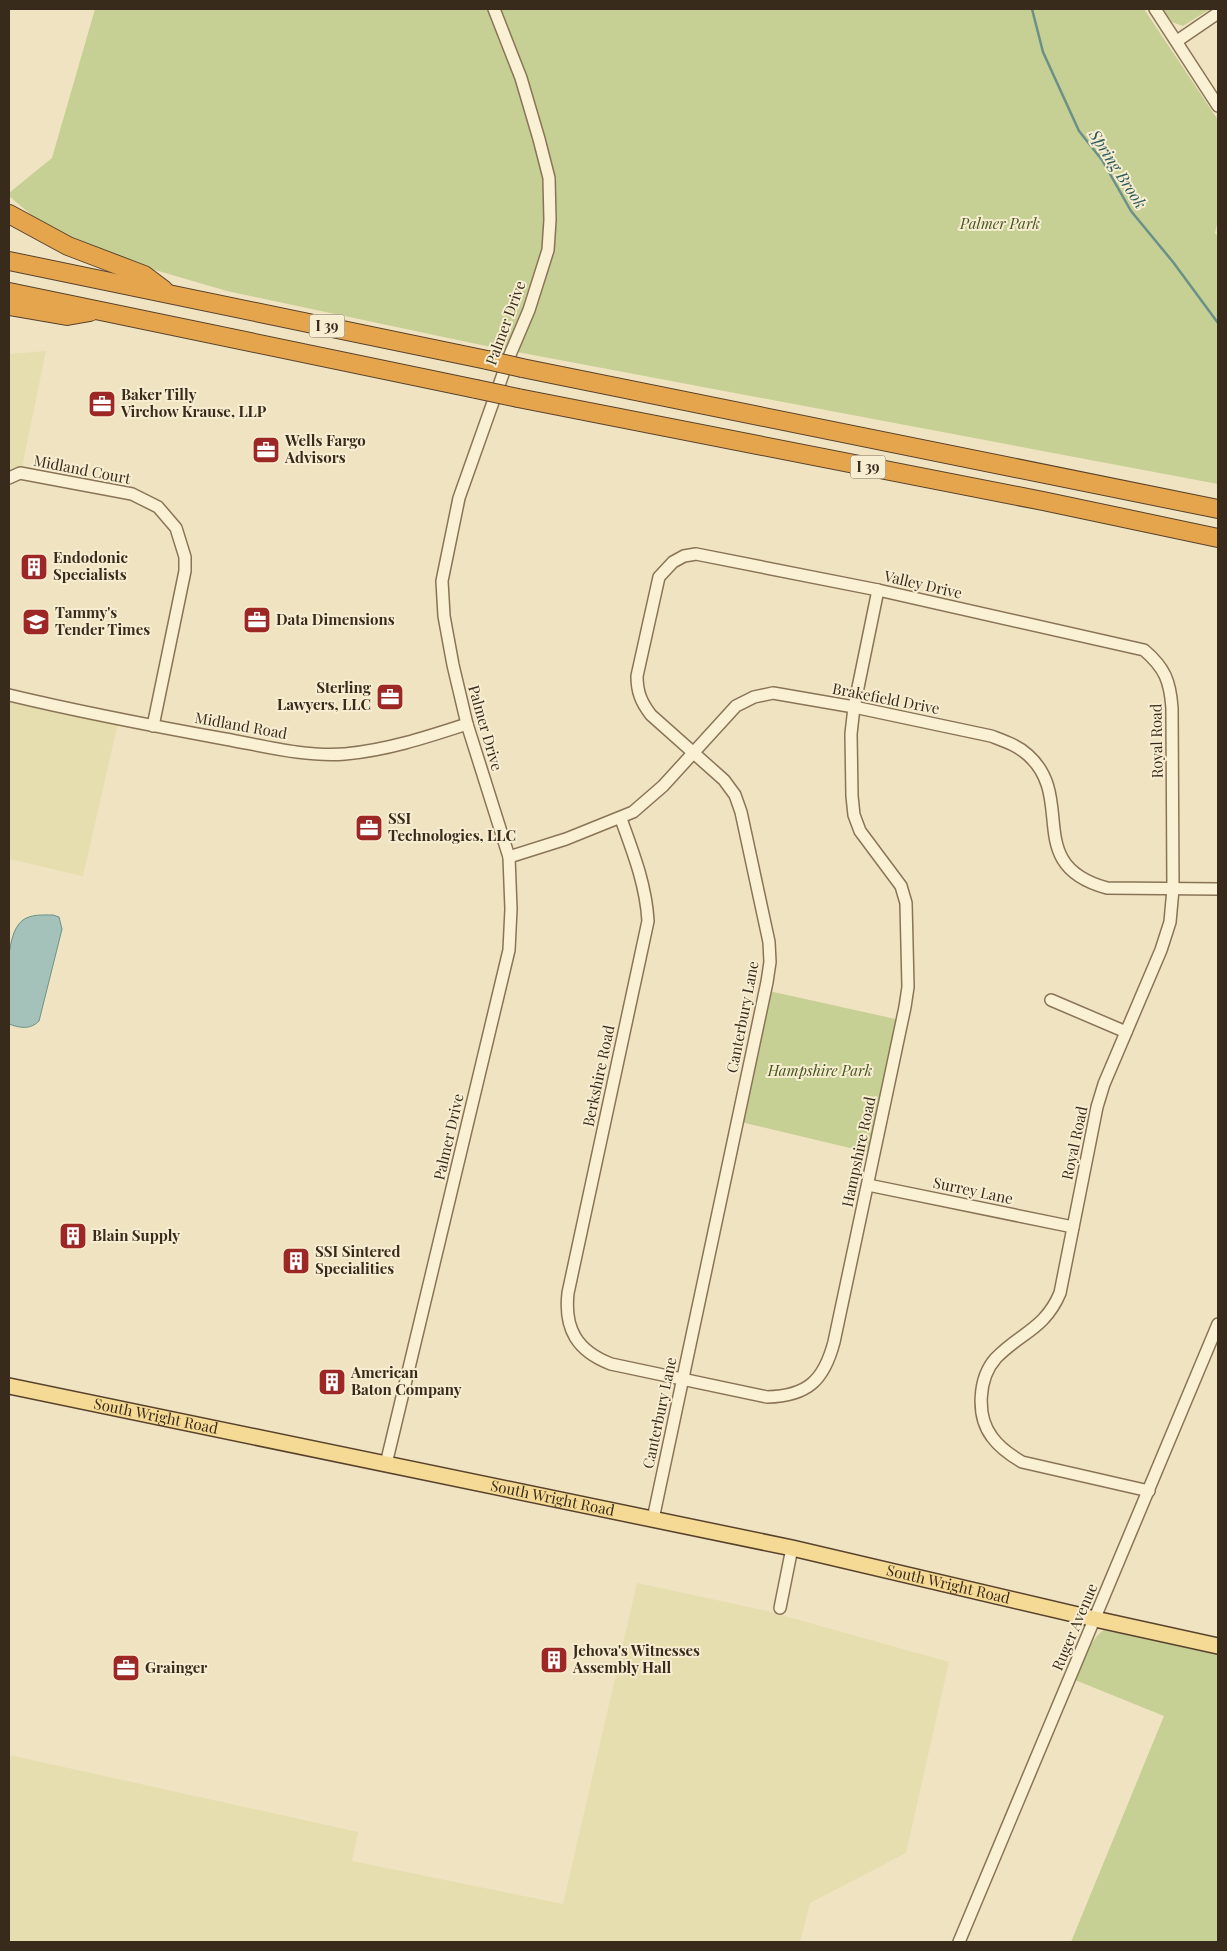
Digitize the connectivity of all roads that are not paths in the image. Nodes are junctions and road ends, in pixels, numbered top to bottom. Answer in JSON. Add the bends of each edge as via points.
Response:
{"nodes":[{"id":1,"x":494,"y":9,"type":"edge"},
{"id":2,"x":1155,"y":9,"type":"edge"},
{"id":3,"x":1218,"y":13,"type":"edge"},
{"id":4,"x":1176,"y":42,"type":"junction"},
{"id":5,"x":1218,"y":106,"type":"edge"},
{"id":6,"x":9,"y":214,"type":"edge"},
{"id":7,"x":9,"y":261,"type":"edge"},
{"id":8,"x":9,"y":292,"type":"edge"},
{"id":9,"x":168,"y":293,"type":"junction"},
{"id":10,"x":9,"y":306,"type":"edge"},
{"id":11,"x":102,"y":310,"type":"junction"},
{"id":12,"x":9,"y":478,"type":"edge"},
{"id":13,"x":1218,"y":509,"type":"edge"},
{"id":14,"x":1218,"y":538,"type":"edge"},
{"id":15,"x":673,"y":562,"type":"joint"},
{"id":16,"x":878,"y":590,"type":"junction"},
{"id":17,"x":1160,"y":666,"type":"joint"},
{"id":18,"x":9,"y":695,"type":"edge"},
{"id":19,"x":854,"y":707,"type":"junction"},
{"id":20,"x":467,"y":724,"type":"junction"},
{"id":21,"x":153,"y":726,"type":"junction"},
{"id":22,"x":694,"y":753,"type":"junction"},
{"id":23,"x":621,"y":818,"type":"junction"},
{"id":24,"x":509,"y":857,"type":"junction"},
{"id":25,"x":1218,"y":888,"type":"edge"},
{"id":26,"x":1173,"y":889,"type":"junction"},
{"id":27,"x":1051,"y":1000,"type":"dead end"},
{"id":28,"x":1126,"y":1032,"type":"junction"},
{"id":29,"x":868,"y":1185,"type":"junction"},
{"id":30,"x":1073,"y":1227,"type":"junction"},
{"id":31,"x":1218,"y":1324,"type":"edge"},
{"id":32,"x":683,"y":1379,"type":"junction"},
{"id":33,"x":9,"y":1386,"type":"edge"},
{"id":34,"x":386,"y":1464,"type":"junction"},
{"id":35,"x":1148,"y":1491,"type":"junction"},
{"id":36,"x":653,"y":1519,"type":"junction"},
{"id":37,"x":792,"y":1548,"type":"junction"},
{"id":38,"x":780,"y":1608,"type":"dead end"},
{"id":39,"x":1095,"y":1619,"type":"junction"},
{"id":40,"x":1218,"y":1646,"type":"edge"},
{"id":41,"x":958,"y":1942,"type":"edge"}],
"edges":[{"from":1,"to":20,"type":"street","name":"Palmer Drive","via":[[521,78],[539,139],[549,178],[550,220],[548,250],[529,310],[459,498],[442,581],[445,624]]},
{"from":2,"to":4,"type":"street"},
{"from":3,"to":4,"type":"street"},
{"from":4,"to":5,"type":"street"},
{"from":6,"to":9,"type":"highway","via":[[68,246],[144,275]]},
{"from":7,"to":9,"type":"highway","number":"I 39"},
{"from":8,"to":11,"type":"highway","number":"I 39"},
{"from":9,"to":13,"type":"highway","number":"I 39","bridge":true},
{"from":10,"to":11,"type":"highway","via":[[67,316]]},
{"from":11,"to":14,"type":"highway","number":"I 39","bridge":true,"via":[[518,398]]},
{"from":12,"to":21,"type":"street","name":"Midland Court","via":[[20,473],[132,494],[158,507],[176,528],[185,557],[185,571]]},
{"from":15,"to":16,"type":"street","name":"Valley Drive","via":[[696,554]]},
{"from":15,"to":22,"type":"street","name":"Canterbury Lane","via":[[659,577],[637,676],[637,690],[651,715]]},
{"from":16,"to":17,"type":"street","name":"Valley Drive","via":[[1144,650]]},
{"from":16,"to":19,"type":"street","name":"Hampshire Road"},
{"from":17,"to":26,"type":"street","name":"Royal Road","via":[[1170,689],[1172,708]]},
{"from":18,"to":21,"type":"street","name":"Midland Road"},
{"from":19,"to":22,"type":"street","name":"Brakefield Drive","via":[[773,693],[754,697],[736,706]]},
{"from":19,"to":26,"type":"street","name":"Brakefield Drive","via":[[1012,743],[1041,771],[1049,789],[1056,848],[1076,876],[1090,884],[1108,888]]},
{"from":19,"to":29,"type":"street","name":"Hampshire Road","via":[[851,734],[854,815],[860,831],[901,886],[907,922],[908,986],[905,1007]]},
{"from":20,"to":21,"type":"street","name":"Midland Road","via":[[395,747],[344,754],[296,752]]},
{"from":20,"to":24,"type":"street","name":"Palmer Drive"},
{"from":22,"to":23,"type":"street","name":"Brakefield Drive","via":[[663,786]]},
{"from":22,"to":32,"type":"street","name":"Canterbury Lane","via":[[724,780],[735,795],[769,942],[770,962]]},
{"from":23,"to":24,"type":"street","name":"Brakefield Drive"},
{"from":23,"to":32,"type":"street","name":"Berkshire Road","via":[[643,886],[648,921],[566,1307],[568,1322],[577,1341],[595,1357],[611,1364]]},
{"from":24,"to":34,"type":"street","name":"Palmer Drive","via":[[509,950]]},
{"from":25,"to":26,"type":"street","name":"Brakefield Drive"},
{"from":26,"to":28,"type":"street","name":"Royal Road","via":[[1166,937]]},
{"from":27,"to":28,"type":"street"},
{"from":28,"to":30,"type":"street","name":"Royal Road","via":[[1097,1107]]},
{"from":29,"to":30,"type":"street","name":"Surrey Lane"},
{"from":29,"to":32,"type":"street","name":"Hampshire Road","via":[[834,1342],[821,1375],[797,1393],[767,1397]]},
{"from":30,"to":35,"type":"street","name":"Royal Road","via":[[1060,1293],[1054,1307],[1044,1320],[996,1358],[985,1376],[981,1397],[983,1417],[991,1436],[1022,1462]]},
{"from":31,"to":35,"type":"street","name":"Ruger Avenue"},
{"from":32,"to":36,"type":"street","name":"Canterbury Lane"},
{"from":33,"to":34,"type":"main road","name":"South Wright Road"},
{"from":34,"to":36,"type":"main road","name":"South Wright Road"},
{"from":35,"to":39,"type":"street","name":"Ruger Avenue"},
{"from":36,"to":37,"type":"main road","name":"South Wright Road"},
{"from":37,"to":38,"type":"street"},
{"from":37,"to":39,"type":"main road","name":"South Wright Road"},
{"from":39,"to":40,"type":"main road","name":"South Wright Road"},
{"from":39,"to":41,"type":"street","name":"Ruger Avenue"}]}
